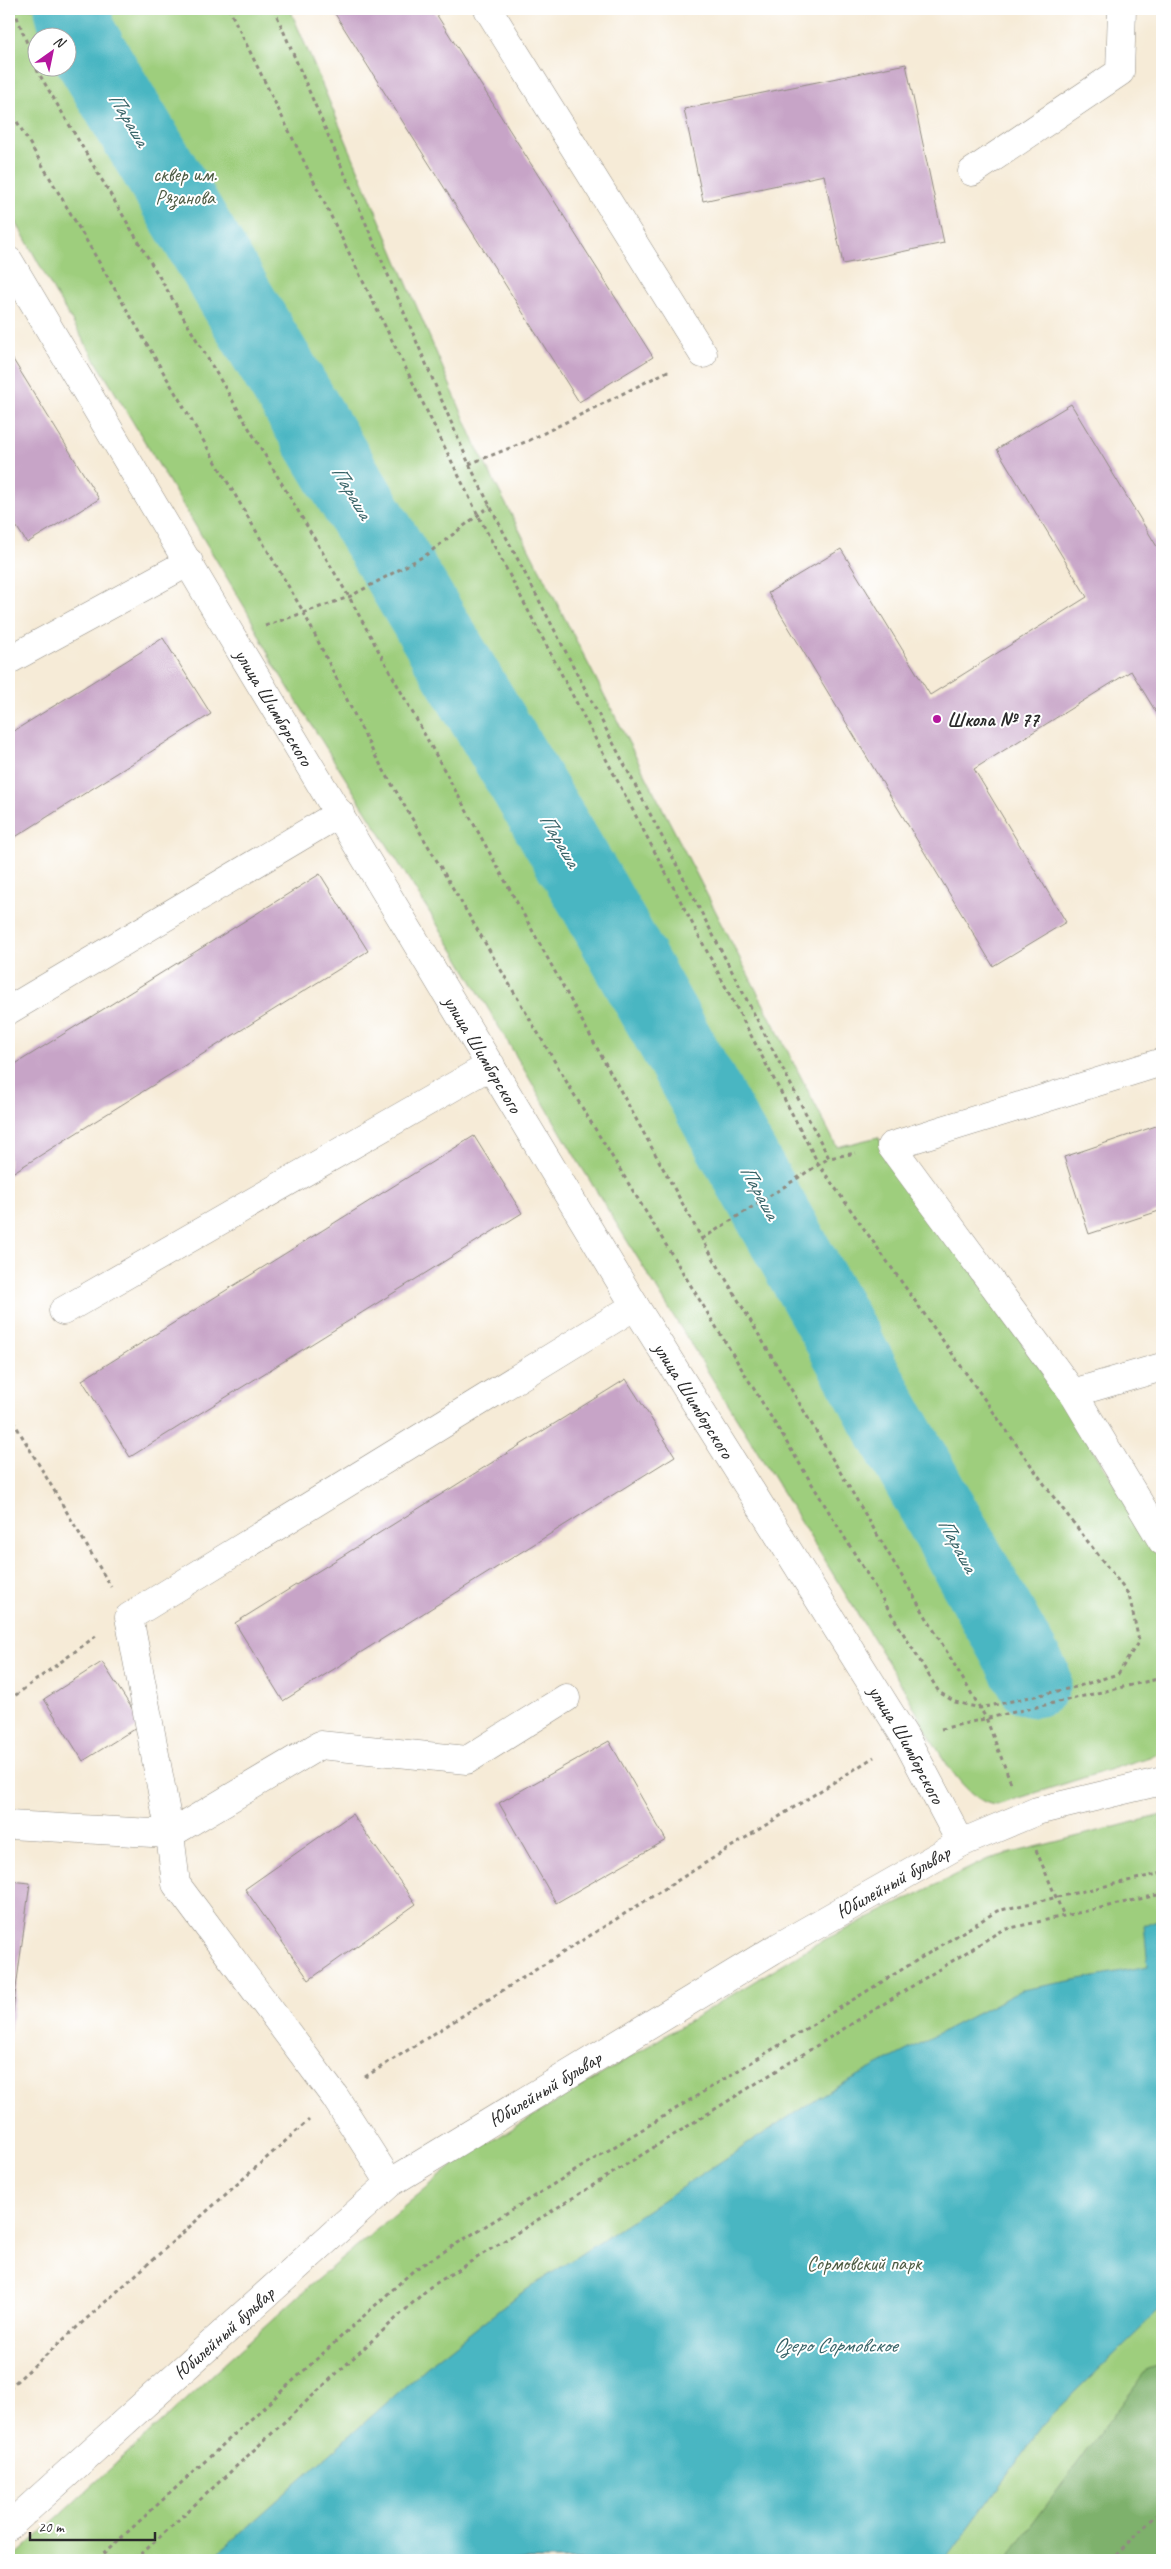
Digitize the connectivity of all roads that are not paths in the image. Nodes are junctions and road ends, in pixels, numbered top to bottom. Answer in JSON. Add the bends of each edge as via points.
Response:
{"nodes":[{"id":1,"x":488,"y":9,"type":"edge"},
{"id":2,"x":1122,"y":9,"type":"edge"},
{"id":3,"x":972,"y":172,"type":"dead end"},
{"id":4,"x":9,"y":261,"type":"edge"},
{"id":5,"x":704,"y":354,"type":"road end"},
{"id":6,"x":189,"y":562,"type":"junction"},
{"id":7,"x":9,"y":660,"type":"edge"},
{"id":8,"x":340,"y":813,"type":"junction"},
{"id":9,"x":9,"y":1010,"type":"edge"},
{"id":10,"x":1162,"y":1062,"type":"edge"},
{"id":11,"x":491,"y":1065,"type":"junction"},
{"id":12,"x":635,"y":1306,"type":"junction"},
{"id":13,"x":63,"y":1311,"type":"dead end"},
{"id":14,"x":1162,"y":1367,"type":"edge"},
{"id":15,"x":1073,"y":1393,"type":"junction"},
{"id":16,"x":1162,"y":1541,"type":"edge"},
{"id":17,"x":566,"y":1698,"type":"dead end"},
{"id":18,"x":1162,"y":1781,"type":"edge"},
{"id":19,"x":9,"y":1825,"type":"edge"},
{"id":20,"x":170,"y":1834,"type":"junction"},
{"id":21,"x":961,"y":1843,"type":"junction"},
{"id":22,"x":390,"y":2183,"type":"junction"},
{"id":23,"x":9,"y":2526,"type":"edge"}],
"edges":[{"from":1,"to":5,"type":"street"},
{"from":2,"to":3,"type":"street","via":[[1120,72]]},
{"from":4,"to":6,"type":"street","name":"улица Шимборского"},
{"from":6,"to":7,"type":"street"},
{"from":6,"to":8,"type":"street","name":"улица Шимборского"},
{"from":8,"to":9,"type":"street"},
{"from":8,"to":11,"type":"street","name":"улица Шимборского"},
{"from":10,"to":15,"type":"street","via":[[891,1146]]},
{"from":11,"to":12,"type":"street","name":"улица Шимборского"},
{"from":11,"to":13,"type":"street"},
{"from":12,"to":20,"type":"street","via":[[128,1616]]},
{"from":12,"to":21,"type":"street","name":"улица Шимборского","via":[[905,1737]]},
{"from":14,"to":15,"type":"street"},
{"from":15,"to":16,"type":"street"},
{"from":17,"to":20,"type":"street","via":[[468,1760],[320,1745]]},
{"from":18,"to":21,"type":"street","name":"Юбилейный бульвар","via":[[1037,1811]]},
{"from":19,"to":20,"type":"street"},
{"from":20,"to":22,"type":"street","via":[[176,1884],[335,2096]]},
{"from":21,"to":22,"type":"street","name":"Юбилейный бульвар","via":[[773,1950]]},
{"from":22,"to":23,"type":"street","name":"Юбилейный бульвар"}]}
